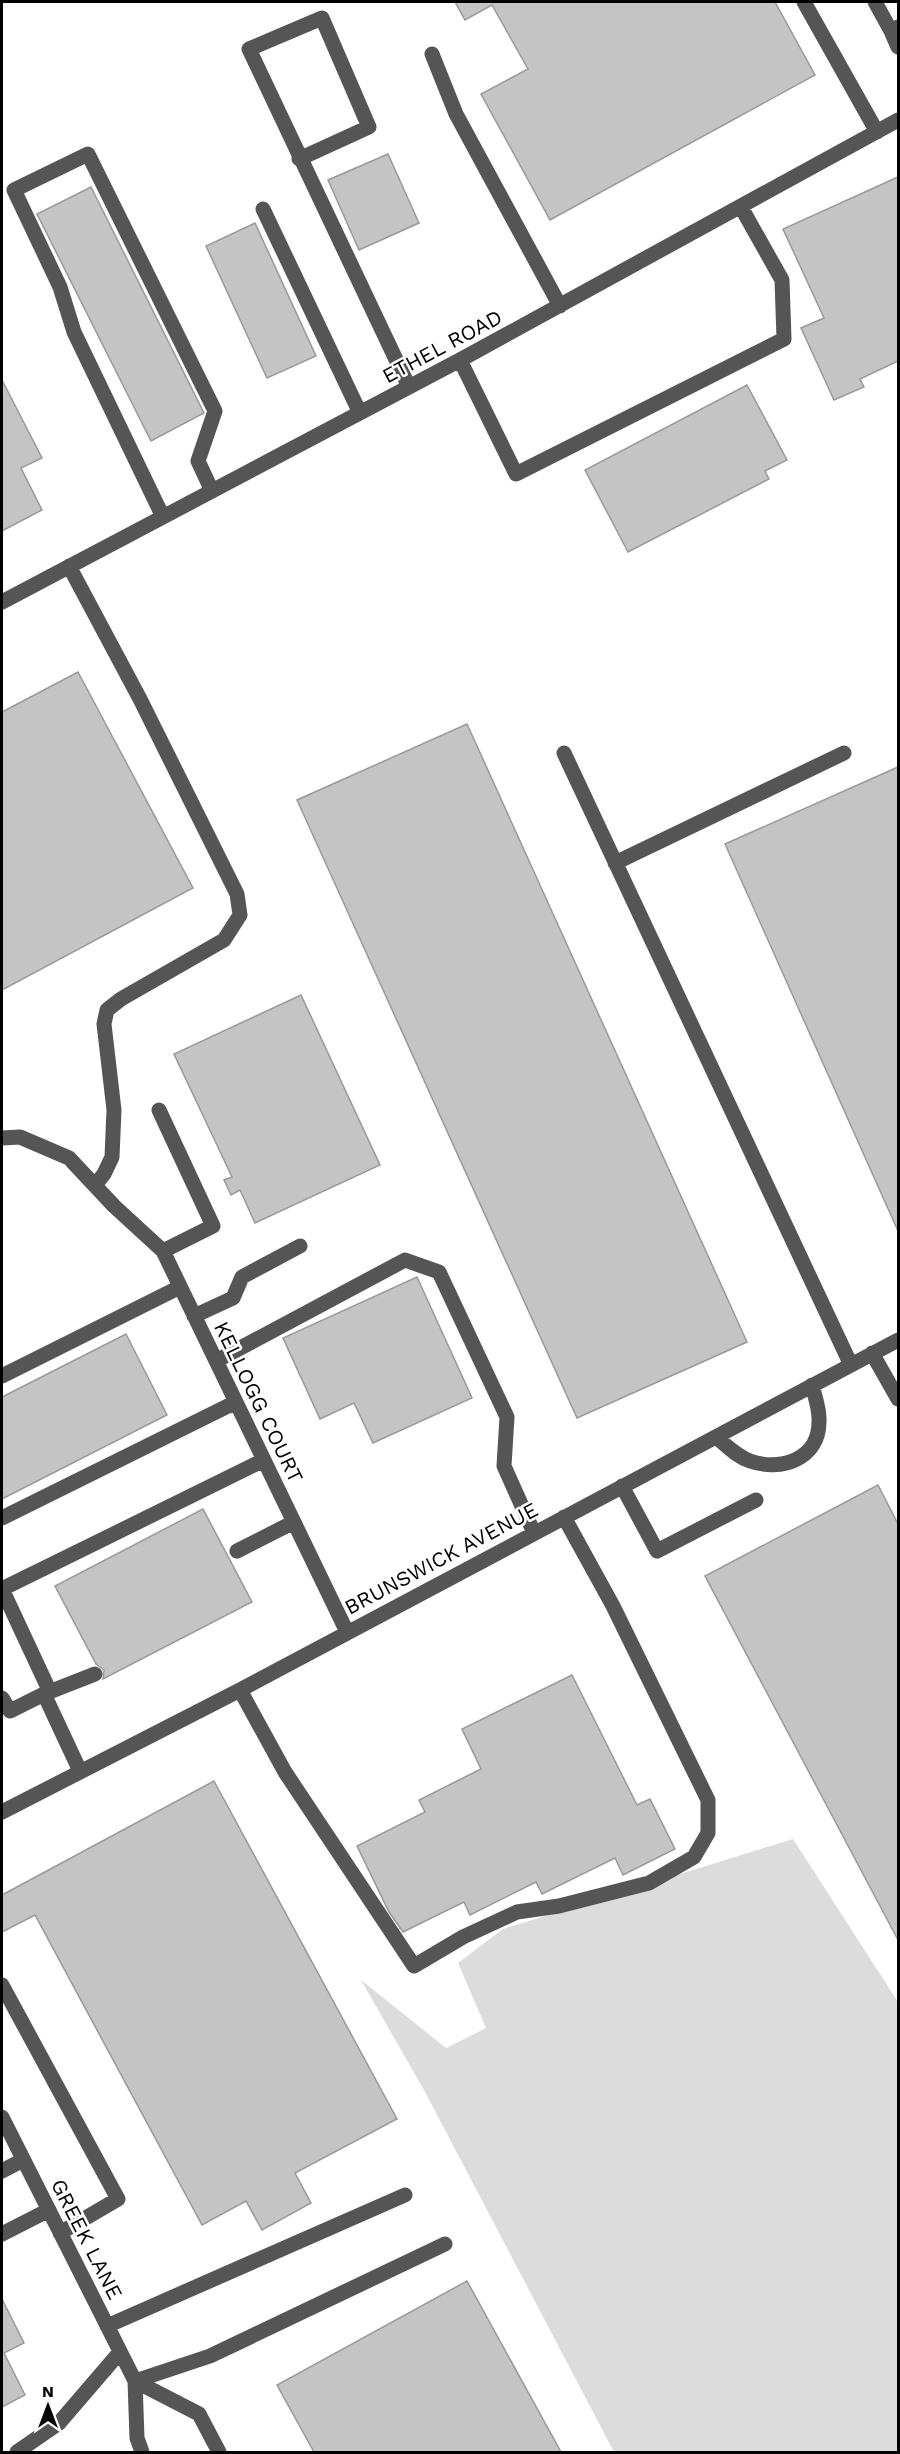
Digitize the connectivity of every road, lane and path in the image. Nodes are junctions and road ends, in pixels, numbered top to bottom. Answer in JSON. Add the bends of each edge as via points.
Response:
{"nodes":[{"id":1,"x":804,"y":2,"type":"edge"},
{"id":2,"x":875,"y":2,"type":"edge"},
{"id":3,"x":895,"y":29,"type":"edge"},
{"id":4,"x":898,"y":47,"type":"edge"},
{"id":5,"x":432,"y":54,"type":"dead end"},
{"id":6,"x":898,"y":120,"type":"edge"},
{"id":7,"x":877,"y":132,"type":"junction"},
{"id":8,"x":299,"y":159,"type":"junction"},
{"id":9,"x":741,"y":207,"type":"junction"},
{"id":10,"x":263,"y":209,"type":"dead end"},
{"id":11,"x":560,"y":306,"type":"junction"},
{"id":12,"x":460,"y":360,"type":"junction"},
{"id":13,"x":410,"y":387,"type":"junction"},
{"id":14,"x":360,"y":413,"type":"junction"},
{"id":15,"x":212,"y":491,"type":"junction"},
{"id":16,"x":163,"y":517,"type":"junction"},
{"id":17,"x":69,"y":566,"type":"junction"},
{"id":18,"x":2,"y":602,"type":"edge"},
{"id":19,"x":564,"y":753,"type":"dead end"},
{"id":20,"x":844,"y":753,"type":"dead end"},
{"id":21,"x":615,"y":863,"type":"junction"},
{"id":22,"x":159,"y":1110,"type":"dead end"},
{"id":23,"x":2,"y":1138,"type":"edge"},
{"id":24,"x":94,"y":1185,"type":"junction"},
{"id":25,"x":300,"y":1246,"type":"dead end"},
{"id":26,"x":163,"y":1251,"type":"junction"},
{"id":27,"x":180,"y":1287,"type":"junction"},
{"id":28,"x":194,"y":1316,"type":"junction"},
{"id":29,"x":898,"y":1340,"type":"edge"},
{"id":30,"x":872,"y":1353,"type":"junction"},
{"id":31,"x":216,"y":1361,"type":"junction"},
{"id":32,"x":851,"y":1365,"type":"junction"},
{"id":33,"x":2,"y":1376,"type":"edge"},
{"id":34,"x":812,"y":1385,"type":"junction"},
{"id":35,"x":898,"y":1399,"type":"edge"},
{"id":36,"x":236,"y":1402,"type":"junction"},
{"id":37,"x":716,"y":1437,"type":"junction"},
{"id":38,"x":264,"y":1460,"type":"junction"},
{"id":39,"x":622,"y":1486,"type":"junction"},
{"id":40,"x":756,"y":1500,"type":"dead end"},
{"id":41,"x":564,"y":1517,"type":"junction"},
{"id":42,"x":2,"y":1518,"type":"edge"},
{"id":43,"x":294,"y":1522,"type":"junction"},
{"id":44,"x":534,"y":1533,"type":"junction"},
{"id":45,"x":237,"y":1551,"type":"dead end"},
{"id":46,"x":347,"y":1632,"type":"junction"},
{"id":47,"x":94,"y":1674,"type":"dead end"},
{"id":48,"x":240,"y":1689,"type":"junction"},
{"id":49,"x":47,"y":1693,"type":"junction"},
{"id":50,"x":2,"y":1698,"type":"edge"},
{"id":51,"x":80,"y":1771,"type":"junction"},
{"id":52,"x":2,"y":1812,"type":"edge"},
{"id":53,"x":2,"y":1985,"type":"edge"},
{"id":54,"x":2,"y":2117,"type":"edge"},
{"id":55,"x":23,"y":2160,"type":"junction"},
{"id":56,"x":2,"y":2171,"type":"edge"},
{"id":57,"x":405,"y":2195,"type":"dead end"},
{"id":58,"x":49,"y":2210,"type":"junction"},
{"id":59,"x":60,"y":2233,"type":"junction"},
{"id":60,"x":2,"y":2234,"type":"edge"},
{"id":61,"x":445,"y":2244,"type":"dead end"},
{"id":62,"x":107,"y":2326,"type":"junction"},
{"id":63,"x":120,"y":2352,"type":"junction"},
{"id":64,"x":135,"y":2381,"type":"junction"},
{"id":65,"x":17,"y":2452,"type":"edge"},
{"id":66,"x":142,"y":2452,"type":"edge"},
{"id":67,"x":219,"y":2452,"type":"edge"}],
"edges":[{"from":1,"to":7,"type":"street"},
{"from":2,"to":3,"type":"street"},
{"from":3,"to":4,"type":"street"},
{"from":5,"to":11,"type":"street","via":[[456,114]]},
{"from":6,"to":7,"type":"street","name":"ETHEL ROAD"},
{"from":7,"to":9,"type":"street","name":"ETHEL ROAD"},
{"from":8,"to":8,"type":"street","via":[[249,49],[321,18],[369,127]]},
{"from":8,"to":13,"type":"street"},
{"from":9,"to":11,"type":"street","name":"ETHEL ROAD"},
{"from":9,"to":12,"type":"street","via":[[782,280],[784,339],[516,474]]},
{"from":10,"to":14,"type":"street"},
{"from":11,"to":12,"type":"street","name":"ETHEL ROAD"},
{"from":12,"to":13,"type":"street","name":"ETHEL ROAD"},
{"from":13,"to":14,"type":"street","name":"ETHEL ROAD"},
{"from":14,"to":15,"type":"street","name":"ETHEL ROAD"},
{"from":15,"to":16,"type":"street","name":"ETHEL ROAD"},
{"from":15,"to":16,"type":"street","via":[[198,461],[215,411],[87,154],[14,190],[60,287],[74,332]]},
{"from":16,"to":17,"type":"street","name":"ETHEL ROAD"},
{"from":17,"to":18,"type":"street","name":"ETHEL ROAD"},
{"from":17,"to":24,"type":"street","via":[[237,894],[240,915],[224,940],[107,1010],[104,1024],[114,1110],[112,1157]]},
{"from":19,"to":21,"type":"street"},
{"from":20,"to":21,"type":"street"},
{"from":21,"to":32,"type":"street"},
{"from":22,"to":26,"type":"street","via":[[213,1226]]},
{"from":23,"to":24,"type":"street","name":"KELLOGG COURT","via":[[20,1137],[69,1158]]},
{"from":24,"to":26,"type":"street","name":"KELLOGG COURT"},
{"from":25,"to":28,"type":"street","via":[[242,1277],[232,1298]]},
{"from":26,"to":27,"type":"street","name":"KELLOGG COURT"},
{"from":27,"to":28,"type":"street","name":"KELLOGG COURT"},
{"from":27,"to":33,"type":"street"},
{"from":28,"to":31,"type":"street","name":"KELLOGG COURT"},
{"from":29,"to":30,"type":"street","name":"BRUNSWICK AVENUE"},
{"from":30,"to":32,"type":"street","name":"BRUNSWICK AVENUE"},
{"from":30,"to":35,"type":"street"},
{"from":31,"to":36,"type":"street","name":"KELLOGG COURT"},
{"from":31,"to":44,"type":"street","via":[[405,1260],[439,1272],[507,1417],[504,1467]]},
{"from":32,"to":34,"type":"street","name":"BRUNSWICK AVENUE"},
{"from":34,"to":37,"type":"street","name":"BRUNSWICK AVENUE"},
{"from":34,"to":37,"type":"street","via":[[819,1422],[817,1439],[798,1460],[767,1465],[752,1462]]},
{"from":36,"to":38,"type":"street","name":"KELLOGG COURT"},
{"from":36,"to":42,"type":"street"},
{"from":37,"to":39,"type":"street","name":"BRUNSWICK AVENUE"},
{"from":38,"to":43,"type":"street","name":"KELLOGG COURT"},
{"from":38,"to":49,"type":"street","via":[[2,1589]]},
{"from":39,"to":40,"type":"street","via":[[657,1551]]},
{"from":39,"to":41,"type":"street","name":"BRUNSWICK AVENUE"},
{"from":41,"to":44,"type":"street","name":"BRUNSWICK AVENUE"},
{"from":41,"to":48,"type":"street","via":[[613,1606],[708,1800],[708,1833],[694,1857],[648,1883],[559,1906],[517,1912],[414,1966],[285,1772]]},
{"from":43,"to":45,"type":"street"},
{"from":43,"to":46,"type":"street","name":"KELLOGG COURT"},
{"from":44,"to":46,"type":"street","name":"BRUNSWICK AVENUE"},
{"from":46,"to":48,"type":"street","name":"BRUNSWICK AVENUE"},
{"from":47,"to":49,"type":"street"},
{"from":48,"to":51,"type":"street","name":"BRUNSWICK AVENUE"},
{"from":49,"to":50,"type":"street","via":[[10,1711]]},
{"from":49,"to":51,"type":"street"},
{"from":51,"to":52,"type":"street","name":"BRUNSWICK AVENUE"},
{"from":53,"to":59,"type":"street","via":[[118,2199]]},
{"from":54,"to":55,"type":"street","name":"GREEK LANE"},
{"from":55,"to":56,"type":"street"},
{"from":55,"to":58,"type":"street","name":"GREEK LANE"},
{"from":57,"to":62,"type":"street"},
{"from":58,"to":59,"type":"street","name":"GREEK LANE"},
{"from":58,"to":60,"type":"street"},
{"from":59,"to":62,"type":"street","name":"GREEK LANE"},
{"from":61,"to":64,"type":"street","via":[[210,2356]]},
{"from":62,"to":63,"type":"street","name":"GREEK LANE"},
{"from":63,"to":64,"type":"street","name":"GREEK LANE"},
{"from":63,"to":65,"type":"street","via":[[59,2423]]},
{"from":64,"to":66,"type":"street","via":[[136,2438]]},
{"from":64,"to":67,"type":"street","via":[[199,2414]]}]}
